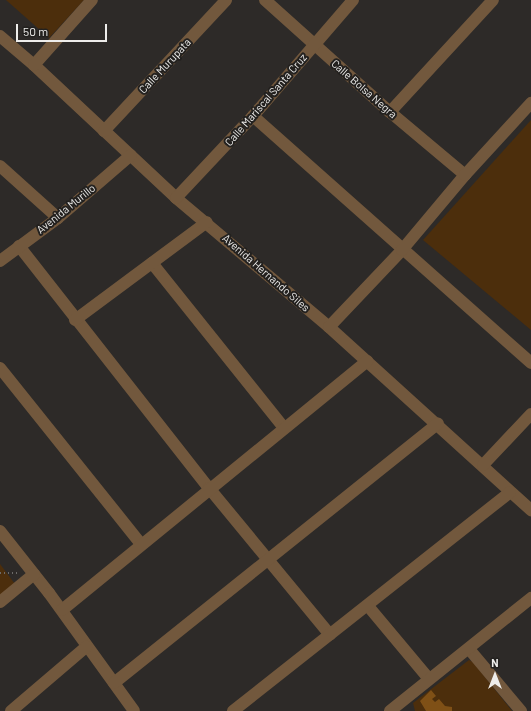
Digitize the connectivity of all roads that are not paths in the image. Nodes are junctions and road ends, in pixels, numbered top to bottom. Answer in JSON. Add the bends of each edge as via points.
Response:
{"nodes":[{"id":1,"x":92,"y":0,"type":"edge"},
{"id":2,"x":226,"y":0,"type":"edge"},
{"id":3,"x":265,"y":0,"type":"edge"},
{"id":4,"x":353,"y":0,"type":"edge"},
{"id":5,"x":493,"y":0,"type":"edge"},
{"id":6,"x":0,"y":36,"type":"edge"},
{"id":7,"x":314,"y":45,"type":"junction"},
{"id":8,"x":34,"y":64,"type":"junction"},
{"id":9,"x":531,"y":103,"type":"edge"},
{"id":10,"x":390,"y":112,"type":"junction"},
{"id":11,"x":253,"y":116,"type":"junction"},
{"id":12,"x":104,"y":131,"type":"junction"},
{"id":13,"x":131,"y":155,"type":"junction"},
{"id":14,"x":0,"y":166,"type":"edge"},
{"id":15,"x":465,"y":175,"type":"junction"},
{"id":16,"x":176,"y":198,"type":"junction"},
{"id":17,"x":58,"y":218,"type":"junction"},
{"id":18,"x":207,"y":222,"type":"junction"},
{"id":19,"x":19,"y":246,"type":"junction"},
{"id":20,"x":402,"y":250,"type":"junction"},
{"id":21,"x":0,"y":261,"type":"edge"},
{"id":22,"x":152,"y":263,"type":"junction"},
{"id":23,"x":75,"y":320,"type":"junction"},
{"id":24,"x":329,"y":327,"type":"junction"},
{"id":25,"x":367,"y":361,"type":"junction"},
{"id":26,"x":531,"y":363,"type":"edge"},
{"id":27,"x":2,"y":375,"type":"edge"},
{"id":28,"x":531,"y":414,"type":"edge"},
{"id":29,"x":438,"y":423,"type":"junction"},
{"id":30,"x":284,"y":428,"type":"junction"},
{"id":31,"x":483,"y":465,"type":"junction"},
{"id":32,"x":209,"y":488,"type":"junction"},
{"id":33,"x":510,"y":492,"type":"junction"},
{"id":34,"x":531,"y":510,"type":"edge"},
{"id":35,"x":0,"y":531,"type":"edge"},
{"id":36,"x":141,"y":544,"type":"junction"},
{"id":37,"x":268,"y":561,"type":"junction"},
{"id":38,"x":32,"y":572,"type":"junction"},
{"id":39,"x":531,"y":598,"type":"edge"},
{"id":40,"x":0,"y":602,"type":"edge"},
{"id":41,"x":368,"y":606,"type":"junction"},
{"id":42,"x":62,"y":610,"type":"junction"},
{"id":43,"x":330,"y":634,"type":"junction"},
{"id":44,"x":86,"y":647,"type":"junction"},
{"id":45,"x":469,"y":649,"type":"junction"},
{"id":46,"x":428,"y":679,"type":"junction"},
{"id":47,"x":114,"y":683,"type":"junction"},
{"id":48,"x":398,"y":709,"type":"edge"},
{"id":49,"x":11,"y":711,"type":"edge"},
{"id":50,"x":134,"y":711,"type":"edge"},
{"id":51,"x":233,"y":711,"type":"edge"},
{"id":52,"x":521,"y":711,"type":"edge"}],
"edges":[{"from":1,"to":8,"type":"street"},
{"from":2,"to":12,"type":"street","name":"Calle Murupata"},
{"from":3,"to":7,"type":"street","name":"Calle Bolsa Negra"},
{"from":4,"to":7,"type":"street","name":"Calle Mariscal Santa Cruz"},
{"from":5,"to":10,"type":"street"},
{"from":6,"to":8,"type":"street","name":"Avenida Hernando Siles"},
{"from":7,"to":10,"type":"street","name":"Calle Bolsa Negra"},
{"from":7,"to":11,"type":"street","name":"Calle Mariscal Santa Cruz"},
{"from":8,"to":12,"type":"street","name":"Avenida Hernando Siles"},
{"from":9,"to":15,"type":"street"},
{"from":10,"to":15,"type":"street","name":"Calle Bolsa Negra"},
{"from":11,"to":16,"type":"street","name":"Calle Mariscal Santa Cruz"},
{"from":11,"to":20,"type":"street"},
{"from":12,"to":13,"type":"street","name":"Avenida Hernando Siles"},
{"from":13,"to":16,"type":"street","name":"Avenida Hernando Siles"},
{"from":13,"to":17,"type":"street","name":"Avenida Murillo"},
{"from":14,"to":17,"type":"street"},
{"from":15,"to":20,"type":"street"},
{"from":16,"to":18,"type":"street","name":"Avenida Hernando Siles"},
{"from":17,"to":19,"type":"street","name":"Avenida Murillo"},
{"from":18,"to":22,"type":"street"},
{"from":18,"to":24,"type":"street","name":"Avenida Hernando Siles"},
{"from":19,"to":21,"type":"street","name":"Avenida Murillo"},
{"from":19,"to":23,"type":"street"},
{"from":20,"to":24,"type":"street"},
{"from":20,"to":26,"type":"street"},
{"from":22,"to":23,"type":"street"},
{"from":22,"to":30,"type":"street"},
{"from":23,"to":32,"type":"street"},
{"from":24,"to":25,"type":"street","name":"Avenida Hernando Siles"},
{"from":25,"to":29,"type":"street","name":"Avenida Hernando Siles"},
{"from":25,"to":30,"type":"street"},
{"from":27,"to":36,"type":"street"},
{"from":28,"to":31,"type":"street"},
{"from":29,"to":31,"type":"street","name":"Avenida Hernando Siles"},
{"from":29,"to":37,"type":"street"},
{"from":30,"to":32,"type":"street"},
{"from":31,"to":33,"type":"street","name":"Avenida Hernando Siles"},
{"from":32,"to":36,"type":"street"},
{"from":32,"to":37,"type":"street"},
{"from":33,"to":34,"type":"street","name":"Avenida Hernando Siles"},
{"from":33,"to":41,"type":"street"},
{"from":35,"to":38,"type":"street"},
{"from":36,"to":42,"type":"street"},
{"from":37,"to":43,"type":"street"},
{"from":37,"to":47,"type":"street"},
{"from":38,"to":40,"type":"street"},
{"from":38,"to":42,"type":"street"},
{"from":39,"to":45,"type":"street"},
{"from":41,"to":43,"type":"street"},
{"from":41,"to":46,"type":"street"},
{"from":42,"to":44,"type":"street"},
{"from":43,"to":51,"type":"street"},
{"from":44,"to":47,"type":"street"},
{"from":44,"to":49,"type":"street"},
{"from":45,"to":46,"type":"street"},
{"from":45,"to":52,"type":"street"},
{"from":46,"to":48,"type":"street"},
{"from":47,"to":50,"type":"street"}]}
